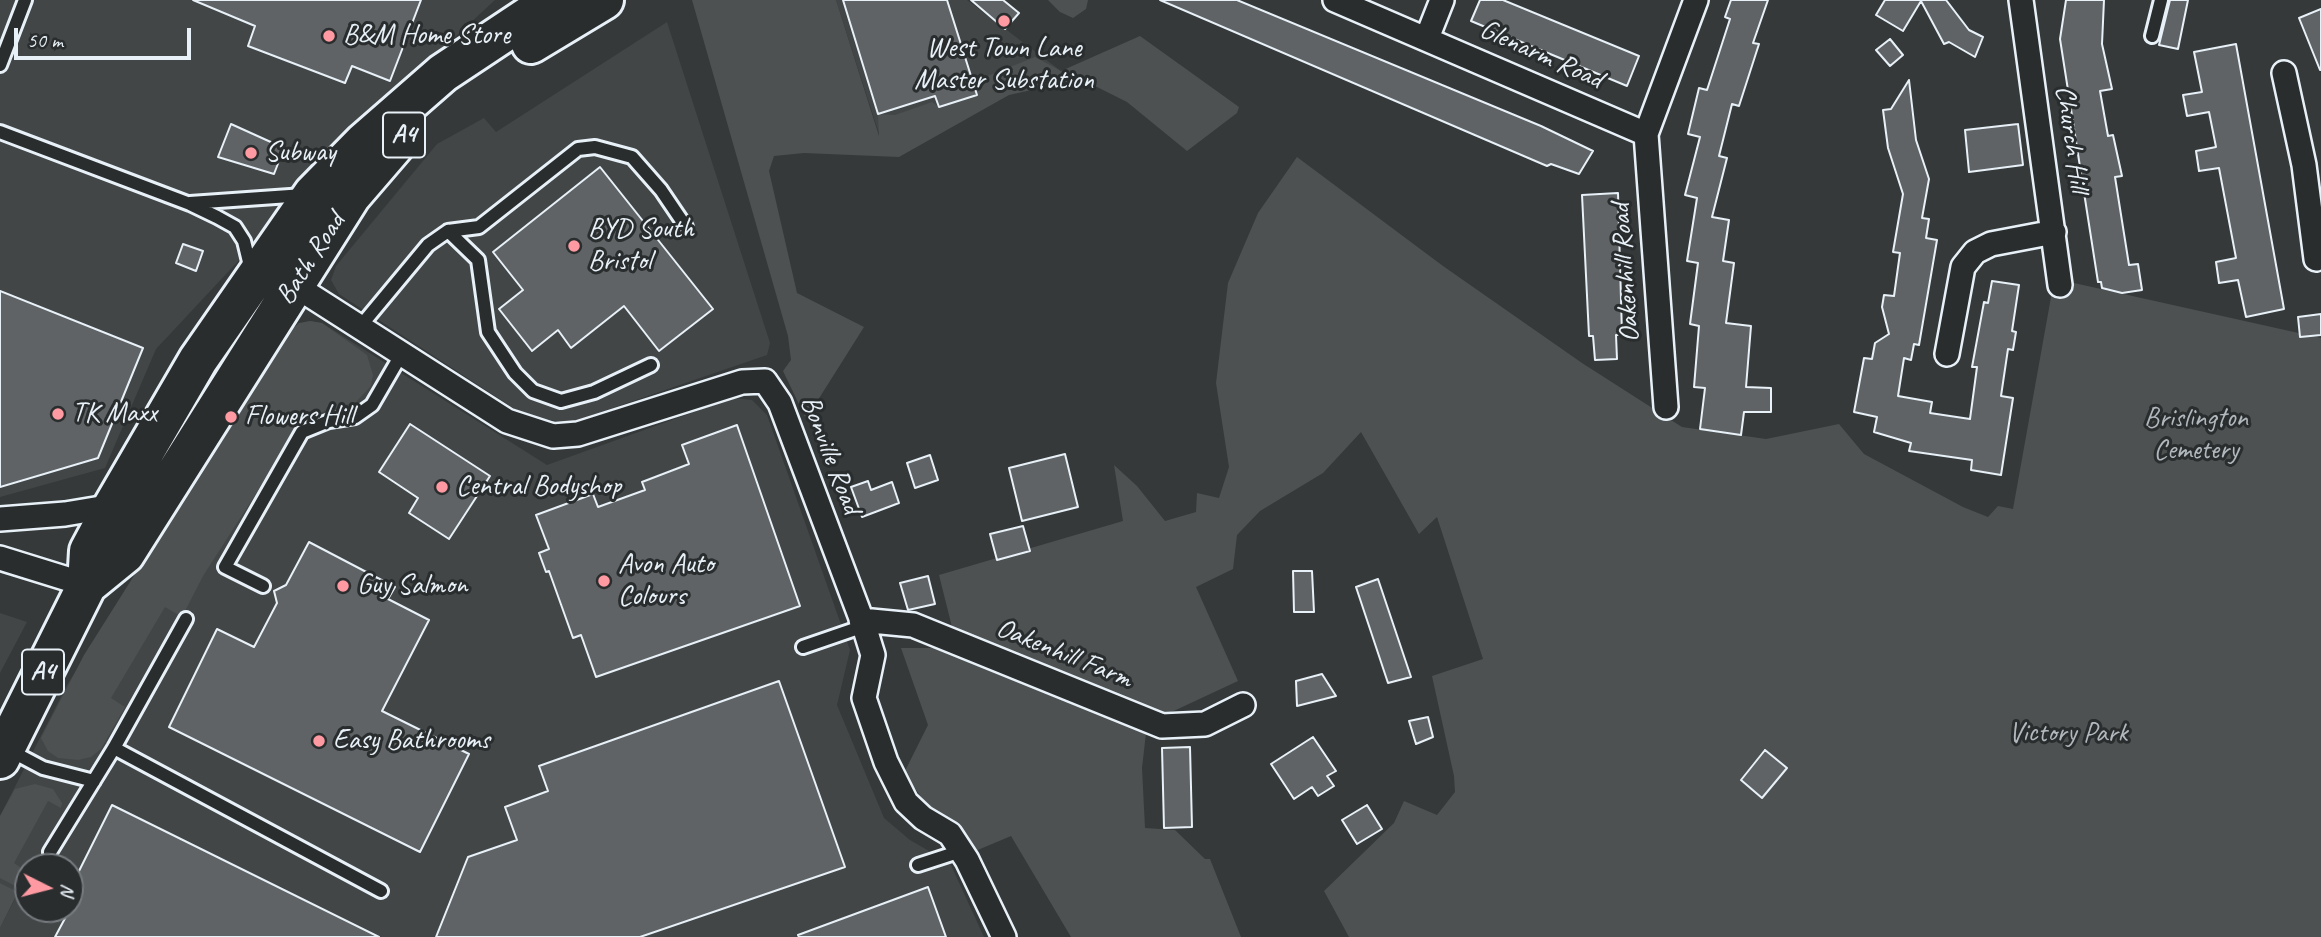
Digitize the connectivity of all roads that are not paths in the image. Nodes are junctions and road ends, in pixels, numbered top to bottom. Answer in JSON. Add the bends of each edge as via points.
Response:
{"nodes":[{"id":1,"x":25,"y":0,"type":"edge"},
{"id":2,"x":553,"y":0,"type":"edge"},
{"id":3,"x":604,"y":0,"type":"edge"},
{"id":4,"x":1335,"y":0,"type":"edge"},
{"id":5,"x":1442,"y":0,"type":"edge"},
{"id":6,"x":1696,"y":0,"type":"edge"},
{"id":7,"x":2021,"y":0,"type":"edge"},
{"id":8,"x":2161,"y":0,"type":"edge"},
{"id":9,"x":2152,"y":36,"type":"dead end"},
{"id":10,"x":1427,"y":38,"type":"junction"},
{"id":11,"x":0,"y":65,"type":"edge"},
{"id":12,"x":2284,"y":73,"type":"dead end"},
{"id":13,"x":0,"y":132,"type":"edge"},
{"id":14,"x":1646,"y":134,"type":"junction"},
{"id":15,"x":2313,"y":164,"type":"edge"},
{"id":16,"x":313,"y":194,"type":"junction"},
{"id":17,"x":190,"y":204,"type":"junction"},
{"id":18,"x":686,"y":227,"type":"dead end"},
{"id":19,"x":448,"y":231,"type":"junction"},
{"id":20,"x":2054,"y":232,"type":"junction"},
{"id":21,"x":2316,"y":259,"type":"dead end"},
{"id":22,"x":253,"y":283,"type":"junction"},
{"id":23,"x":294,"y":285,"type":"junction"},
{"id":24,"x":2060,"y":285,"type":"dead end"},
{"id":25,"x":359,"y":328,"type":"junction"},
{"id":26,"x":1947,"y":354,"type":"dead end"},
{"id":27,"x":401,"y":355,"type":"junction"},
{"id":28,"x":651,"y":365,"type":"dead end"},
{"id":29,"x":1666,"y":407,"type":"dead end"},
{"id":30,"x":113,"y":506,"type":"junction"},
{"id":31,"x":0,"y":519,"type":"edge"},
{"id":32,"x":0,"y":558,"type":"edge"},
{"id":33,"x":87,"y":584,"type":"junction"},
{"id":34,"x":263,"y":586,"type":"dead end"},
{"id":35,"x":186,"y":619,"type":"dead end"},
{"id":36,"x":863,"y":623,"type":"junction"},
{"id":37,"x":803,"y":647,"type":"dead end"},
{"id":38,"x":1243,"y":705,"type":"dead end"},
{"id":39,"x":114,"y":748,"type":"junction"},
{"id":40,"x":3,"y":754,"type":"edge"},
{"id":41,"x":94,"y":781,"type":"junction"},
{"id":42,"x":961,"y":851,"type":"junction"},
{"id":43,"x":50,"y":852,"type":"dead end"},
{"id":44,"x":918,"y":865,"type":"dead end"},
{"id":45,"x":381,"y":891,"type":"dead end"},
{"id":46,"x":1004,"y":937,"type":"edge"}],
"edges":[{"from":1,"to":11,"type":"lane"},
{"from":2,"to":16,"type":"highway","name":"Bath Road","number":"A4","via":[[443,73]]},
{"from":3,"to":23,"type":"highway","name":"Bath Road","number":"A4","via":[[434,110],[391,146],[351,196]]},
{"from":4,"to":10,"type":"street","name":"Glenarm Road"},
{"from":5,"to":10,"type":"street"},
{"from":6,"to":14,"type":"street"},
{"from":7,"to":20,"type":"street","name":"Church Hill"},
{"from":8,"to":9,"type":"lane"},
{"from":10,"to":14,"type":"street","name":"Glenarm Road"},
{"from":12,"to":15,"type":"street"},
{"from":13,"to":17,"type":"lane"},
{"from":14,"to":29,"type":"street","name":"Oakenhill Road"},
{"from":15,"to":21,"type":"street"},
{"from":16,"to":17,"type":"lane"},
{"from":16,"to":22,"type":"highway","name":"Bath Road","number":"A4"},
{"from":17,"to":22,"type":"lane","via":[[235,227],[244,241]]},
{"from":18,"to":19,"type":"lane","via":[[632,156],[596,147],[578,149],[479,227]]},
{"from":19,"to":25,"type":"lane","via":[[428,245]]},
{"from":19,"to":28,"type":"lane","via":[[478,260],[488,332],[533,391],[561,401],[594,392]]},
{"from":20,"to":24,"type":"street","name":"Church Hill"},
{"from":20,"to":26,"type":"street","via":[[1991,244],[1975,252],[1963,267]]},
{"from":22,"to":30,"type":"highway","name":"Bath Road","number":"A4","via":[[198,360]]},
{"from":23,"to":25,"type":"street","name":"Bonville Road"},
{"from":23,"to":33,"type":"highway","name":"Bath Road","number":"A4","via":[[125,554]]},
{"from":25,"to":27,"type":"street","name":"Bonville Road"},
{"from":27,"to":34,"type":"lane","via":[[372,405],[355,417],[302,432],[225,567]]},
{"from":27,"to":36,"type":"street","name":"Bonville Road","via":[[508,421],[553,436],[578,434],[741,382],[765,381],[780,403]]},
{"from":30,"to":31,"type":"street"},
{"from":30,"to":33,"type":"highway","name":"Bath Road","number":"A4","via":[[89,551]]},
{"from":32,"to":33,"type":"street"},
{"from":33,"to":40,"type":"highway","name":"Bath Road","number":"A4"},
{"from":35,"to":39,"type":"lane"},
{"from":36,"to":37,"type":"lane"},
{"from":36,"to":38,"type":"street","name":"Oakenhill Farm","via":[[913,625],[1162,726],[1205,724]]},
{"from":36,"to":42,"type":"street","name":"Bonville Road","via":[[873,655],[864,698],[886,762],[906,802],[950,834]]},
{"from":39,"to":41,"type":"lane"},
{"from":39,"to":45,"type":"lane"},
{"from":40,"to":41,"type":"lane"},
{"from":41,"to":43,"type":"lane"},
{"from":42,"to":44,"type":"lane"},
{"from":42,"to":46,"type":"street","name":"Bonville Road"}]}
